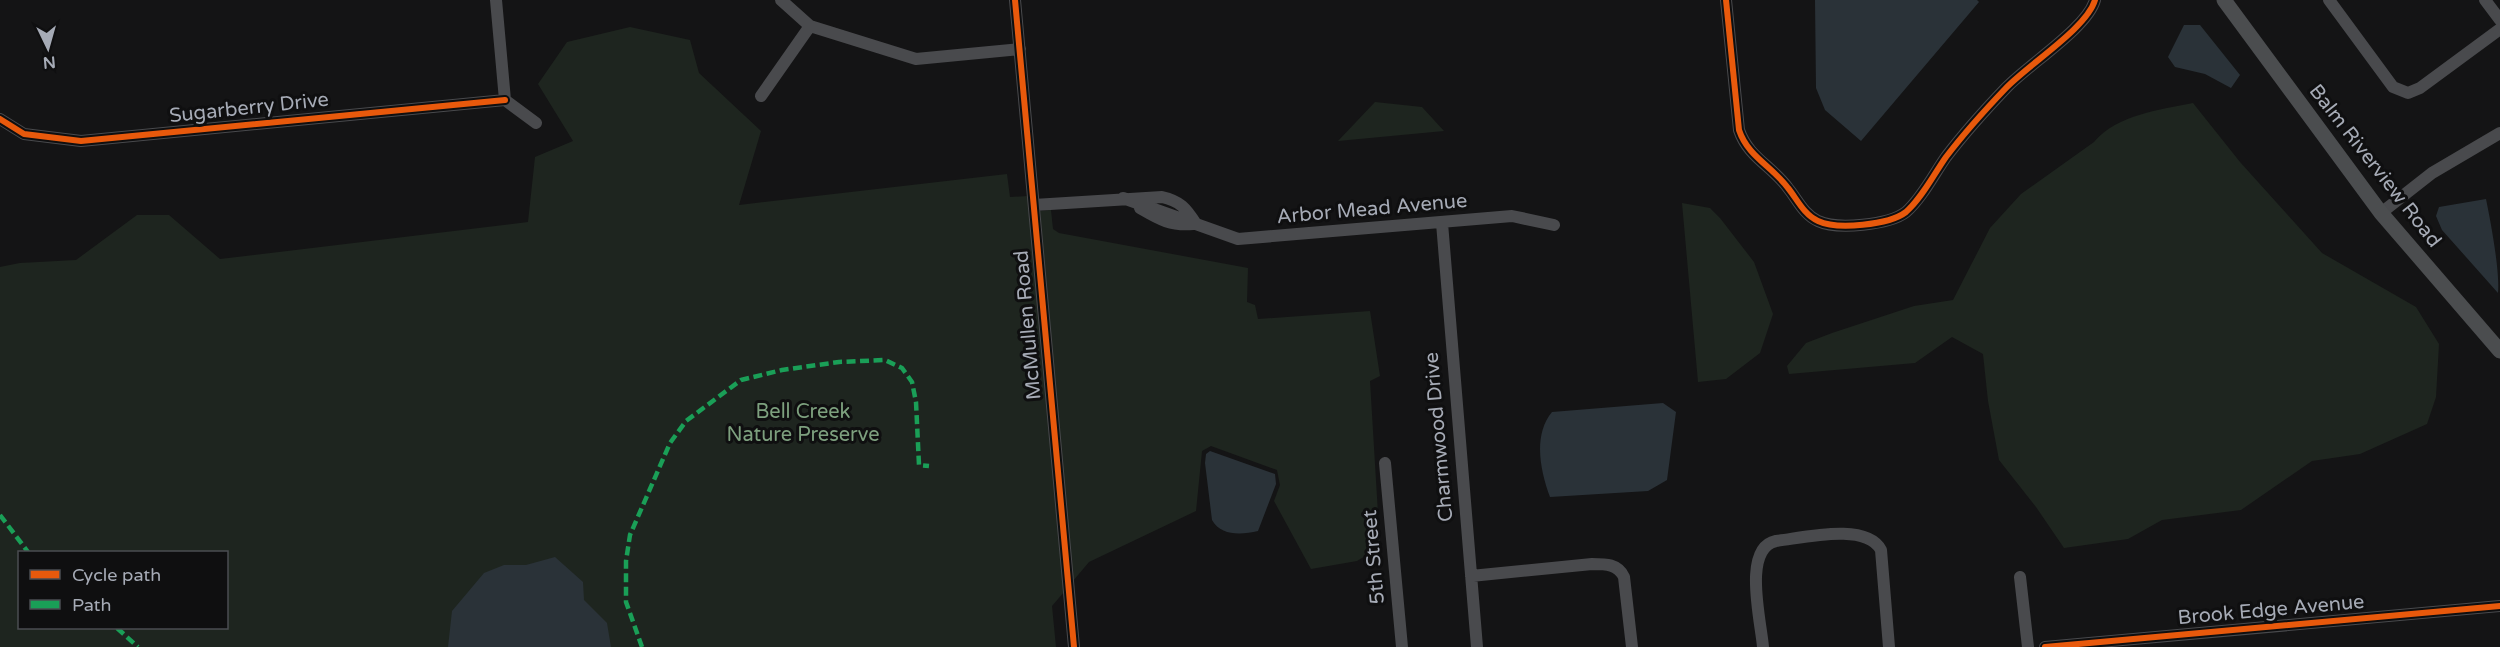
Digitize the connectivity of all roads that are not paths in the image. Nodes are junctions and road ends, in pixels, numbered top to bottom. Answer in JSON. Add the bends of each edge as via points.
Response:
{"nodes":[{"id":1,"x":496,"y":0,"type":"edge"},
{"id":2,"x":781,"y":0,"type":"edge"},
{"id":3,"x":1015,"y":0,"type":"edge"},
{"id":4,"x":1726,"y":0,"type":"edge"},
{"id":5,"x":2095,"y":0,"type":"edge"},
{"id":6,"x":2224,"y":0,"type":"edge"},
{"id":7,"x":2328,"y":0,"type":"edge"},
{"id":8,"x":2485,"y":0,"type":"edge"},
{"id":9,"x":2500,"y":20,"type":"edge"},
{"id":10,"x":810,"y":26,"type":"junction"},
{"id":11,"x":2500,"y":28,"type":"edge"},
{"id":12,"x":1020,"y":49,"type":"junction"},
{"id":13,"x":761,"y":96,"type":"dead end"},
{"id":14,"x":505,"y":100,"type":"junction"},
{"id":15,"x":0,"y":119,"type":"edge"},
{"id":16,"x":536,"y":123,"type":"dead end"},
{"id":17,"x":2500,"y":133,"type":"edge"},
{"id":18,"x":1123,"y":198,"type":"junction"},
{"id":19,"x":1034,"y":206,"type":"junction"},
{"id":20,"x":2381,"y":213,"type":"junction"},
{"id":21,"x":1442,"y":223,"type":"junction"},
{"id":22,"x":1196,"y":224,"type":"junction"},
{"id":23,"x":1554,"y":225,"type":"dead end"},
{"id":24,"x":2500,"y":351,"type":"edge"},
{"id":25,"x":1385,"y":463,"type":"dead end"},
{"id":26,"x":1471,"y":576,"type":"junction"},
{"id":27,"x":2020,"y":577,"type":"dead end"},
{"id":28,"x":2500,"y":606,"type":"edge"},
{"id":29,"x":1074,"y":647,"type":"edge"},
{"id":30,"x":1402,"y":647,"type":"edge"},
{"id":31,"x":1477,"y":647,"type":"edge"},
{"id":32,"x":1632,"y":647,"type":"edge"},
{"id":33,"x":1763,"y":647,"type":"edge"},
{"id":34,"x":1889,"y":647,"type":"edge"},
{"id":35,"x":2028,"y":647,"type":"edge"},
{"id":36,"x":2045,"y":647,"type":"edge"}],
"edges":[{"from":1,"to":14,"type":"street"},
{"from":2,"to":10,"type":"street"},
{"from":3,"to":12,"type":"street","name":"McMullen Road"},
{"from":4,"to":5,"type":"street","via":[[1739,130],[1744,143],[1788,187],[1809,215],[1834,226],[1885,222],[1906,211],[1975,121],[2023,70],[2078,27]]},
{"from":6,"to":20,"type":"main road","name":"Balm Riverview Road"},
{"from":7,"to":11,"type":"street","via":[[2393,87],[2408,93]]},
{"from":8,"to":9,"type":"street"},
{"from":10,"to":12,"type":"street","via":[[916,59]]},
{"from":10,"to":13,"type":"street"},
{"from":12,"to":19,"type":"street","name":"McMullen Road"},
{"from":14,"to":15,"type":"street","name":"Sugarberry Drive","via":[[81,141],[24,135]]},
{"from":14,"to":16,"type":"street"},
{"from":17,"to":20,"type":"street","via":[[2432,173]]},
{"from":18,"to":19,"type":"street","name":"Arbor Mead Avenue"},
{"from":18,"to":22,"type":"street","name":"Arbor Mead Avenue","via":[[1160,220],[1176,225]]},
{"from":18,"to":22,"type":"street","name":"Arbor Mead Avenue","via":[[1162,197],[1178,201]]},
{"from":19,"to":29,"type":"street","name":"McMullen Road"},
{"from":20,"to":24,"type":"main road","name":"Balm Riverview Road"},
{"from":21,"to":22,"type":"street","name":"Arbor Mead Avenue","via":[[1249,240]]},
{"from":21,"to":23,"type":"street","name":"Arbor Mead Avenue","via":[[1512,216]]},
{"from":21,"to":26,"type":"street","name":"Charmwood Drive"},
{"from":25,"to":30,"type":"street","name":"5th Street"},
{"from":26,"to":31,"type":"street","name":"Charmwood Drive"},
{"from":26,"to":32,"type":"street","via":[[1613,565],[1624,577]]},
{"from":27,"to":35,"type":"street"},
{"from":28,"to":36,"type":"street","name":"Brook Edge Avenue"},
{"from":33,"to":34,"type":"street","via":[[1755,571],[1761,549],[1776,541],[1851,534],[1866,535],[1881,550]]}]}
